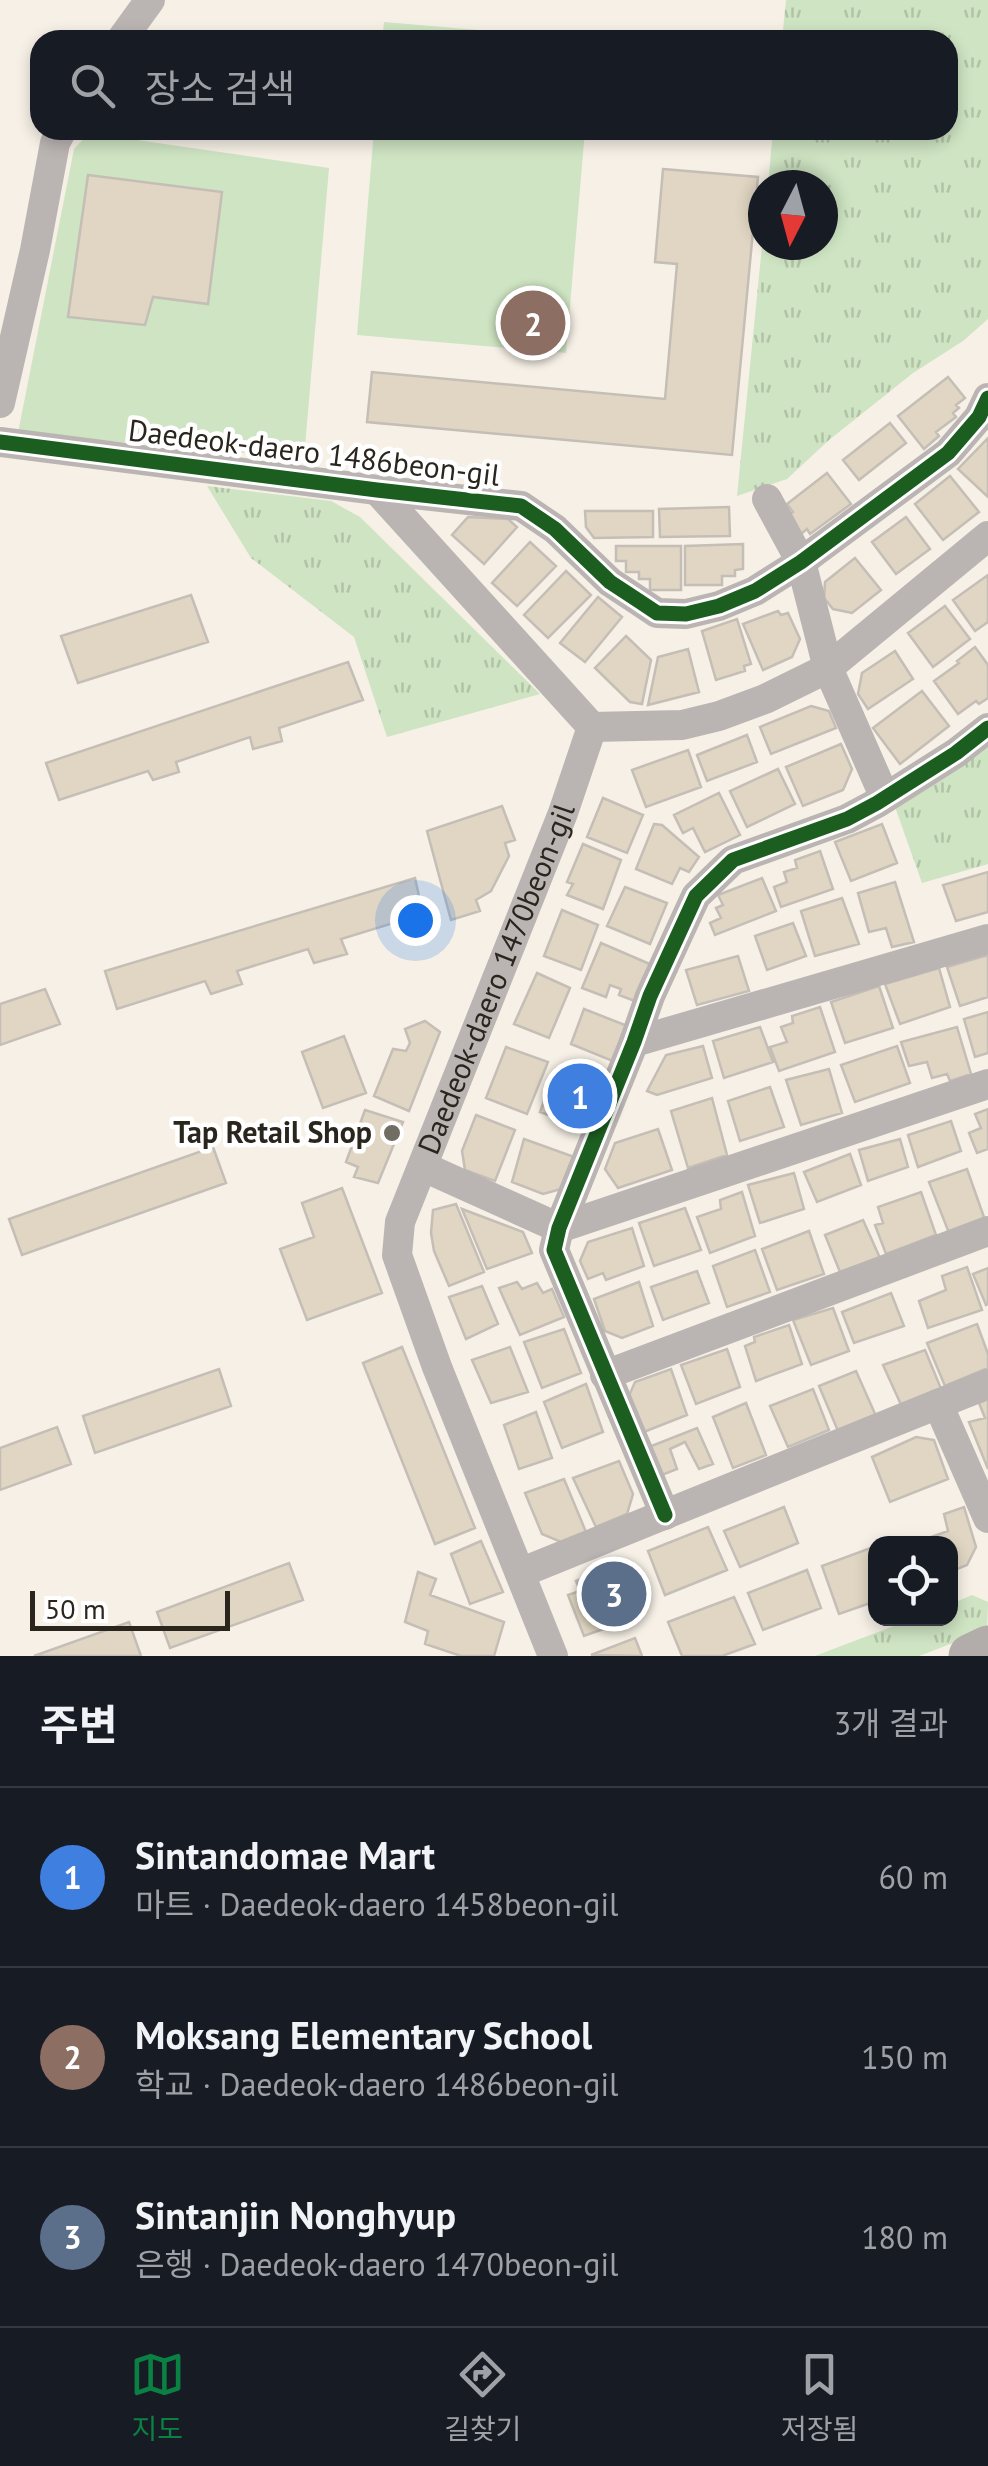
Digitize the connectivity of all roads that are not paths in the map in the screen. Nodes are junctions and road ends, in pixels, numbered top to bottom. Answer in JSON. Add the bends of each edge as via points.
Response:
{"nodes":[{"id":1,"x":150,"y":0,"type":"edge"},
{"id":2,"x":128,"y":30,"type":"edge"},
{"id":3,"x":56,"y":140,"type":"edge"},
{"id":4,"x":988,"y":398,"type":"edge"},
{"id":5,"x":0,"y":403,"type":"edge"},
{"id":6,"x":0,"y":442,"type":"edge"},
{"id":7,"x":377,"y":490,"type":"junction"},
{"id":8,"x":767,"y":499,"type":"dead end"},
{"id":9,"x":988,"y":536,"type":"edge"},
{"id":10,"x":801,"y":562,"type":"junction"},
{"id":11,"x":828,"y":668,"type":"junction"},
{"id":12,"x":592,"y":727,"type":"junction"},
{"id":13,"x":988,"y":728,"type":"edge"},
{"id":14,"x":885,"y":798,"type":"junction"},
{"id":15,"x":988,"y":939,"type":"edge"},
{"id":16,"x":634,"y":1042,"type":"junction"},
{"id":17,"x":988,"y":1084,"type":"edge"},
{"id":18,"x":424,"y":1167,"type":"junction"},
{"id":19,"x":559,"y":1228,"type":"junction"},
{"id":20,"x":988,"y":1232,"type":"edge"},
{"id":21,"x":604,"y":1375,"type":"junction"},
{"id":22,"x":988,"y":1384,"type":"edge"},
{"id":23,"x":938,"y":1404,"type":"junction"},
{"id":24,"x":665,"y":1514,"type":"junction"},
{"id":25,"x":988,"y":1518,"type":"edge"},
{"id":26,"x":520,"y":1573,"type":"junction"},
{"id":27,"x":988,"y":1648,"type":"edge"},
{"id":28,"x":552,"y":1656,"type":"edge"},
{"id":29,"x":971,"y":1656,"type":"edge"}],
"edges":[{"from":1,"to":2,"type":"street"},
{"from":3,"to":5,"type":"street"},
{"from":4,"to":10,"type":"street","name":"Daedeok-daero 1486beon-gil","via":[[948,453]]},
{"from":6,"to":7,"type":"street","name":"Daedeok-daero 1486beon-gil"},
{"from":7,"to":10,"type":"street","name":"Daedeok-daero 1486beon-gil","via":[[521,506],[657,613],[718,606]]},
{"from":7,"to":12,"type":"street"},
{"from":8,"to":10,"type":"street"},
{"from":9,"to":11,"type":"street"},
{"from":10,"to":11,"type":"street"},
{"from":11,"to":12,"type":"street","via":[[718,716]]},
{"from":11,"to":14,"type":"street"},
{"from":12,"to":18,"type":"street","name":"Daedeok-daero 1470beon-gil"},
{"from":13,"to":14,"type":"street"},
{"from":14,"to":16,"type":"street","via":[[847,819],[733,860],[696,896]]},
{"from":15,"to":16,"type":"street"},
{"from":16,"to":19,"type":"street"},
{"from":17,"to":19,"type":"street"},
{"from":18,"to":19,"type":"street"},
{"from":18,"to":26,"type":"street","name":"Daedeok-daero 1470beon-gil","via":[[400,1222],[398,1255]]},
{"from":19,"to":21,"type":"street","via":[[554,1250]]},
{"from":20,"to":21,"type":"street"},
{"from":21,"to":24,"type":"street"},
{"from":22,"to":23,"type":"street"},
{"from":23,"to":24,"type":"street"},
{"from":23,"to":25,"type":"street"},
{"from":24,"to":26,"type":"street"},
{"from":26,"to":28,"type":"street","name":"Daedeok-daero 1470beon-gil"},
{"from":27,"to":29,"type":"main road"}]}
